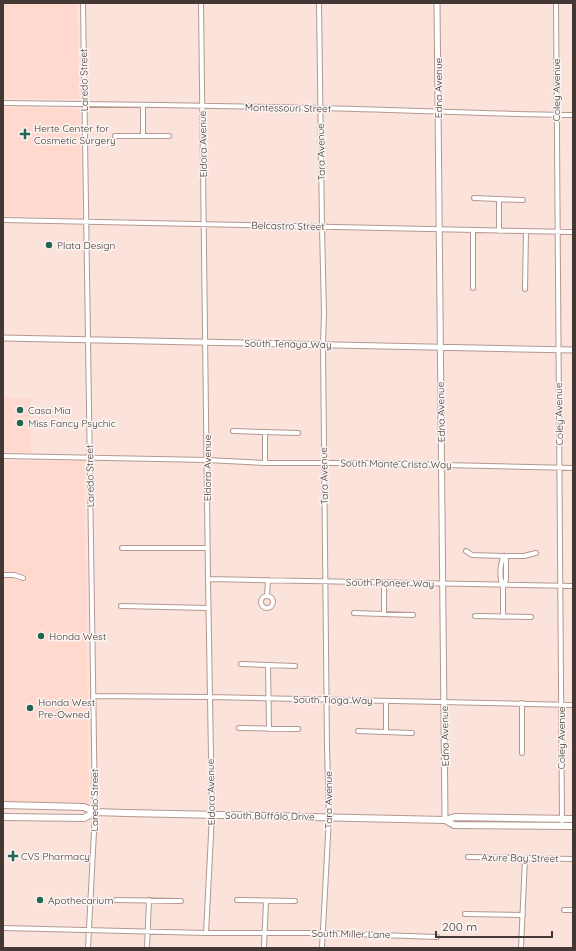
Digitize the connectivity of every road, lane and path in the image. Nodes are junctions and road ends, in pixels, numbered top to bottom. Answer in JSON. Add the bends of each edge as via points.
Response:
{"nodes":[{"id":1,"x":83,"y":3,"type":"edge"},
{"id":2,"x":201,"y":3,"type":"edge"},
{"id":3,"x":319,"y":3,"type":"edge"},
{"id":4,"x":437,"y":3,"type":"edge"},
{"id":5,"x":556,"y":3,"type":"edge"},
{"id":6,"x":3,"y":103,"type":"edge"},
{"id":7,"x":84,"y":104,"type":"junction"},
{"id":8,"x":143,"y":105,"type":"junction"},
{"id":9,"x":202,"y":106,"type":"junction"},
{"id":10,"x":321,"y":108,"type":"junction"},
{"id":11,"x":438,"y":112,"type":"junction"},
{"id":12,"x":556,"y":115,"type":"junction"},
{"id":13,"x":573,"y":115,"type":"edge"},
{"id":14,"x":115,"y":136,"type":"dead end"},
{"id":15,"x":143,"y":136,"type":"junction"},
{"id":16,"x":170,"y":136,"type":"dead end"},
{"id":17,"x":474,"y":198,"type":"dead end"},
{"id":18,"x":499,"y":199,"type":"junction"},
{"id":19,"x":523,"y":200,"type":"dead end"},
{"id":20,"x":3,"y":220,"type":"edge"},
{"id":21,"x":86,"y":222,"type":"junction"},
{"id":22,"x":204,"y":224,"type":"junction"},
{"id":23,"x":322,"y":227,"type":"junction"},
{"id":24,"x":440,"y":229,"type":"junction"},
{"id":25,"x":473,"y":230,"type":"junction"},
{"id":26,"x":499,"y":230,"type":"junction"},
{"id":27,"x":526,"y":231,"type":"junction"},
{"id":28,"x":558,"y":232,"type":"junction"},
{"id":29,"x":573,"y":232,"type":"edge"},
{"id":30,"x":473,"y":288,"type":"dead end"},
{"id":31,"x":525,"y":289,"type":"dead end"},
{"id":32,"x":3,"y":338,"type":"edge"},
{"id":33,"x":88,"y":340,"type":"junction"},
{"id":34,"x":205,"y":342,"type":"junction"},
{"id":35,"x":323,"y":345,"type":"junction"},
{"id":36,"x":440,"y":347,"type":"junction"},
{"id":37,"x":559,"y":350,"type":"junction"},
{"id":38,"x":573,"y":350,"type":"edge"},
{"id":39,"x":233,"y":431,"type":"dead end"},
{"id":40,"x":265,"y":432,"type":"junction"},
{"id":41,"x":298,"y":433,"type":"dead end"},
{"id":42,"x":3,"y":456,"type":"edge"},
{"id":43,"x":90,"y":458,"type":"junction"},
{"id":44,"x":207,"y":460,"type":"junction"},
{"id":45,"x":265,"y":463,"type":"junction"},
{"id":46,"x":324,"y":463,"type":"junction"},
{"id":47,"x":442,"y":465,"type":"junction"},
{"id":48,"x":560,"y":468,"type":"junction"},
{"id":49,"x":573,"y":468,"type":"edge"},
{"id":50,"x":122,"y":548,"type":"dead end"},
{"id":51,"x":207,"y":548,"type":"junction"},
{"id":52,"x":466,"y":551,"type":"dead end"},
{"id":53,"x":536,"y":553,"type":"dead end"},
{"id":54,"x":504,"y":556,"type":"junction"},
{"id":55,"x":3,"y":575,"type":"edge"},
{"id":56,"x":23,"y":578,"type":"dead end"},
{"id":57,"x":208,"y":579,"type":"junction"},
{"id":58,"x":268,"y":580,"type":"junction"},
{"id":59,"x":326,"y":582,"type":"junction"},
{"id":60,"x":384,"y":583,"type":"junction"},
{"id":61,"x":443,"y":584,"type":"junction"},
{"id":62,"x":502,"y":585,"type":"junction"},
{"id":63,"x":560,"y":586,"type":"junction"},
{"id":64,"x":573,"y":586,"type":"edge"},
{"id":65,"x":267,"y":596,"type":"dead end"},
{"id":66,"x":121,"y":606,"type":"dead end"},
{"id":67,"x":208,"y":608,"type":"junction"},
{"id":68,"x":354,"y":613,"type":"dead end"},
{"id":69,"x":384,"y":614,"type":"junction"},
{"id":70,"x":413,"y":615,"type":"dead end"},
{"id":71,"x":475,"y":616,"type":"dead end"},
{"id":72,"x":503,"y":617,"type":"junction"},
{"id":73,"x":530,"y":617,"type":"dead end"},
{"id":74,"x":241,"y":664,"type":"dead end"},
{"id":75,"x":268,"y":665,"type":"junction"},
{"id":76,"x":295,"y":666,"type":"dead end"},
{"id":77,"x":93,"y":696,"type":"junction"},
{"id":78,"x":210,"y":697,"type":"junction"},
{"id":79,"x":269,"y":698,"type":"junction"},
{"id":80,"x":327,"y":700,"type":"junction"},
{"id":81,"x":386,"y":701,"type":"junction"},
{"id":82,"x":444,"y":703,"type":"junction"},
{"id":83,"x":522,"y":703,"type":"junction"},
{"id":84,"x":561,"y":704,"type":"junction"},
{"id":85,"x":573,"y":705,"type":"edge"},
{"id":86,"x":239,"y":728,"type":"dead end"},
{"id":87,"x":269,"y":729,"type":"junction"},
{"id":88,"x":298,"y":729,"type":"dead end"},
{"id":89,"x":358,"y":731,"type":"dead end"},
{"id":90,"x":386,"y":732,"type":"junction"},
{"id":91,"x":412,"y":733,"type":"dead end"},
{"id":92,"x":522,"y":753,"type":"dead end"},
{"id":93,"x":3,"y":805,"type":"edge"},
{"id":94,"x":95,"y":812,"type":"junction"},
{"id":95,"x":212,"y":815,"type":"junction"},
{"id":96,"x":3,"y":817,"type":"edge"},
{"id":97,"x":329,"y":817,"type":"junction"},
{"id":98,"x":562,"y":818,"type":"junction"},
{"id":99,"x":573,"y":819,"type":"edge"},
{"id":100,"x":445,"y":820,"type":"junction"},
{"id":101,"x":562,"y":826,"type":"junction"},
{"id":102,"x":573,"y":826,"type":"edge"},
{"id":103,"x":468,"y":857,"type":"dead end"},
{"id":104,"x":525,"y":858,"type":"junction"},
{"id":105,"x":573,"y":859,"type":"edge"},
{"id":106,"x":116,"y":900,"type":"dead end"},
{"id":107,"x":149,"y":900,"type":"junction"},
{"id":108,"x":237,"y":900,"type":"dead end"},
{"id":109,"x":181,"y":901,"type":"dead end"},
{"id":110,"x":266,"y":901,"type":"junction"},
{"id":111,"x":295,"y":901,"type":"dead end"},
{"id":112,"x":564,"y":910,"type":"dead end"},
{"id":113,"x":573,"y":910,"type":"edge"},
{"id":114,"x":465,"y":914,"type":"dead end"},
{"id":115,"x":523,"y":915,"type":"junction"},
{"id":116,"x":3,"y":928,"type":"edge"},
{"id":117,"x":89,"y":930,"type":"junction"},
{"id":118,"x":147,"y":932,"type":"junction"},
{"id":119,"x":264,"y":932,"type":"junction"},
{"id":120,"x":206,"y":933,"type":"junction"},
{"id":121,"x":323,"y":933,"type":"junction"},
{"id":122,"x":437,"y":937,"type":"dead end"},
{"id":123,"x":88,"y":948,"type":"edge"},
{"id":124,"x":147,"y":948,"type":"edge"},
{"id":125,"x":264,"y":948,"type":"edge"},
{"id":126,"x":322,"y":948,"type":"edge"},
{"id":127,"x":521,"y":948,"type":"edge"}],
"edges":[{"from":1,"to":7,"type":"street","name":"Laredo Street"},
{"from":2,"to":9,"type":"street","name":"Eldora Avenue"},
{"from":3,"to":10,"type":"street","name":"Tara Avenue"},
{"from":4,"to":11,"type":"street","name":"Edna Avenue"},
{"from":5,"to":12,"type":"street","name":"Coley Avenue"},
{"from":6,"to":7,"type":"street","name":"Montessouri Street"},
{"from":7,"to":8,"type":"street","name":"Montessouri Street"},
{"from":7,"to":21,"type":"street","name":"Laredo Street"},
{"from":8,"to":9,"type":"street","name":"Montessouri Street"},
{"from":8,"to":15,"type":"street"},
{"from":9,"to":10,"type":"street","name":"Montessouri Street"},
{"from":9,"to":22,"type":"street","name":"Eldora Avenue"},
{"from":10,"to":11,"type":"street","name":"Montessouri Street"},
{"from":10,"to":23,"type":"street","name":"Tara Avenue"},
{"from":11,"to":12,"type":"street","name":"Montessouri Street"},
{"from":11,"to":24,"type":"street","name":"Edna Avenue"},
{"from":12,"to":13,"type":"street","name":"Montessouri Street"},
{"from":12,"to":28,"type":"street","name":"Coley Avenue"},
{"from":14,"to":15,"type":"street"},
{"from":15,"to":16,"type":"street"},
{"from":17,"to":18,"type":"street"},
{"from":18,"to":19,"type":"street"},
{"from":18,"to":26,"type":"street"},
{"from":20,"to":21,"type":"street","name":"Belcastro Street"},
{"from":21,"to":22,"type":"street","name":"Belcastro Street"},
{"from":21,"to":33,"type":"street","name":"Laredo Street"},
{"from":22,"to":23,"type":"street","name":"Belcastro Street"},
{"from":22,"to":34,"type":"street","name":"Eldora Avenue"},
{"from":23,"to":24,"type":"street","name":"Belcastro Street"},
{"from":23,"to":35,"type":"street","name":"Tara Avenue"},
{"from":24,"to":25,"type":"street","name":"Belcastro Street"},
{"from":24,"to":36,"type":"street","name":"Edna Avenue"},
{"from":25,"to":26,"type":"street","name":"Belcastro Street"},
{"from":25,"to":30,"type":"street"},
{"from":26,"to":27,"type":"street","name":"Belcastro Street"},
{"from":27,"to":28,"type":"street","name":"Belcastro Street"},
{"from":27,"to":31,"type":"street"},
{"from":28,"to":29,"type":"street","name":"Belcastro Street"},
{"from":28,"to":37,"type":"street","name":"Coley Avenue"},
{"from":32,"to":33,"type":"street","name":"South Tenaya Way"},
{"from":33,"to":34,"type":"street","name":"South Tenaya Way"},
{"from":33,"to":43,"type":"street","name":"Laredo Street"},
{"from":34,"to":35,"type":"street","name":"South Tenaya Way"},
{"from":34,"to":44,"type":"street","name":"Eldora Avenue"},
{"from":35,"to":36,"type":"street","name":"South Tenaya Way"},
{"from":35,"to":46,"type":"street","name":"Tara Avenue"},
{"from":36,"to":37,"type":"street","name":"South Tenaya Way"},
{"from":36,"to":47,"type":"street","name":"Edna Avenue"},
{"from":37,"to":38,"type":"street","name":"South Tenaya Way"},
{"from":37,"to":48,"type":"street","name":"Coley Avenue"},
{"from":39,"to":40,"type":"street"},
{"from":40,"to":41,"type":"street"},
{"from":40,"to":45,"type":"street"},
{"from":42,"to":43,"type":"street","name":"South Monte Cristo Way"},
{"from":43,"to":44,"type":"street","name":"South Monte Cristo Way"},
{"from":43,"to":77,"type":"street","name":"Laredo Street"},
{"from":44,"to":45,"type":"street","name":"South Monte Cristo Way"},
{"from":44,"to":51,"type":"street","name":"Eldora Avenue"},
{"from":45,"to":46,"type":"street","name":"South Monte Cristo Way"},
{"from":46,"to":47,"type":"street","name":"South Monte Cristo Way"},
{"from":46,"to":59,"type":"street","name":"Tara Avenue"},
{"from":47,"to":48,"type":"street","name":"South Monte Cristo Way"},
{"from":47,"to":61,"type":"street","name":"Edna Avenue"},
{"from":48,"to":49,"type":"street","name":"South Monte Cristo Way"},
{"from":48,"to":63,"type":"street","name":"Coley Avenue"},
{"from":50,"to":51,"type":"street"},
{"from":51,"to":57,"type":"street","name":"Eldora Avenue"},
{"from":52,"to":54,"type":"street","via":[[472,555]]},
{"from":53,"to":54,"type":"street"},
{"from":54,"to":62,"type":"street","via":[[506,580]]},
{"from":55,"to":56,"type":"street"},
{"from":57,"to":58,"type":"street","name":"South Pioneer Way"},
{"from":57,"to":67,"type":"street","name":"Eldora Avenue"},
{"from":58,"to":59,"type":"street","name":"South Pioneer Way"},
{"from":58,"to":65,"type":"street"},
{"from":59,"to":60,"type":"street","name":"South Pioneer Way"},
{"from":59,"to":80,"type":"street","name":"Tara Avenue"},
{"from":60,"to":61,"type":"street","name":"South Pioneer Way"},
{"from":60,"to":69,"type":"street"},
{"from":61,"to":62,"type":"street","name":"South Pioneer Way"},
{"from":61,"to":82,"type":"street","name":"Edna Avenue"},
{"from":62,"to":63,"type":"street","name":"South Pioneer Way"},
{"from":62,"to":72,"type":"street"},
{"from":63,"to":64,"type":"street","name":"South Pioneer Way"},
{"from":63,"to":84,"type":"street","name":"Coley Avenue"},
{"from":66,"to":67,"type":"street"},
{"from":67,"to":78,"type":"street","name":"Eldora Avenue"},
{"from":68,"to":69,"type":"street"},
{"from":69,"to":70,"type":"street"},
{"from":71,"to":72,"type":"street"},
{"from":72,"to":73,"type":"street"},
{"from":74,"to":75,"type":"street"},
{"from":75,"to":76,"type":"street"},
{"from":75,"to":79,"type":"street"},
{"from":77,"to":78,"type":"street","name":"South Tioga Way"},
{"from":77,"to":94,"type":"street","name":"Laredo Street"},
{"from":78,"to":79,"type":"street","name":"South Tioga Way"},
{"from":78,"to":95,"type":"street","name":"Eldora Avenue"},
{"from":79,"to":80,"type":"street","name":"South Tioga Way"},
{"from":79,"to":87,"type":"street"},
{"from":80,"to":81,"type":"street","name":"South Tioga Way"},
{"from":80,"to":97,"type":"street","name":"Tara Avenue"},
{"from":81,"to":82,"type":"street","name":"South Tioga Way"},
{"from":81,"to":90,"type":"street"},
{"from":82,"to":83,"type":"street","name":"South Tioga Way"},
{"from":82,"to":100,"type":"street","name":"Edna Avenue"},
{"from":83,"to":84,"type":"street","name":"South Tioga Way"},
{"from":83,"to":92,"type":"street"},
{"from":84,"to":85,"type":"street","name":"South Tioga Way"},
{"from":84,"to":98,"type":"street","name":"Coley Avenue"},
{"from":86,"to":87,"type":"street"},
{"from":87,"to":88,"type":"street"},
{"from":89,"to":90,"type":"street"},
{"from":90,"to":91,"type":"street"},
{"from":93,"to":94,"type":"main road","name":"South Buffalo Drive","via":[[84,807]]},
{"from":94,"to":95,"type":"main road","name":"South Buffalo Drive"},
{"from":94,"to":96,"type":"main road","name":"South Buffalo Drive","via":[[84,818]]},
{"from":94,"to":117,"type":"street","name":"Laredo Street"},
{"from":95,"to":97,"type":"main road","name":"South Buffalo Drive"},
{"from":95,"to":120,"type":"street","name":"Eldora Avenue"},
{"from":97,"to":100,"type":"main road","name":"South Buffalo Drive"},
{"from":97,"to":121,"type":"street","name":"Tara Avenue"},
{"from":98,"to":99,"type":"main road","name":"South Buffalo Drive"},
{"from":98,"to":100,"type":"main road","name":"South Buffalo Drive","via":[[455,817]]},
{"from":98,"to":101,"type":"street","name":"Coley Avenue"},
{"from":100,"to":101,"type":"main road","name":"South Buffalo Drive","via":[[454,824]]},
{"from":101,"to":102,"type":"main road","name":"South Buffalo Drive"},
{"from":103,"to":104,"type":"street","name":"Azure Bay Street"},
{"from":104,"to":105,"type":"street","name":"Azure Bay Street"},
{"from":104,"to":115,"type":"street"},
{"from":106,"to":107,"type":"street"},
{"from":107,"to":109,"type":"street"},
{"from":107,"to":118,"type":"street"},
{"from":108,"to":110,"type":"street"},
{"from":110,"to":111,"type":"street"},
{"from":110,"to":119,"type":"street"},
{"from":112,"to":113,"type":"street"},
{"from":114,"to":115,"type":"street"},
{"from":115,"to":127,"type":"street"},
{"from":116,"to":117,"type":"street","name":"South Miller Lane"},
{"from":117,"to":118,"type":"street","name":"South Miller Lane"},
{"from":117,"to":123,"type":"street","name":"Laredo Street"},
{"from":118,"to":120,"type":"street","name":"South Miller Lane"},
{"from":118,"to":124,"type":"street"},
{"from":119,"to":120,"type":"street","name":"South Miller Lane"},
{"from":119,"to":121,"type":"street","name":"South Miller Lane"},
{"from":119,"to":125,"type":"street"},
{"from":121,"to":122,"type":"street","name":"South Miller Lane"},
{"from":121,"to":126,"type":"street","name":"Tara Avenue"}]}
